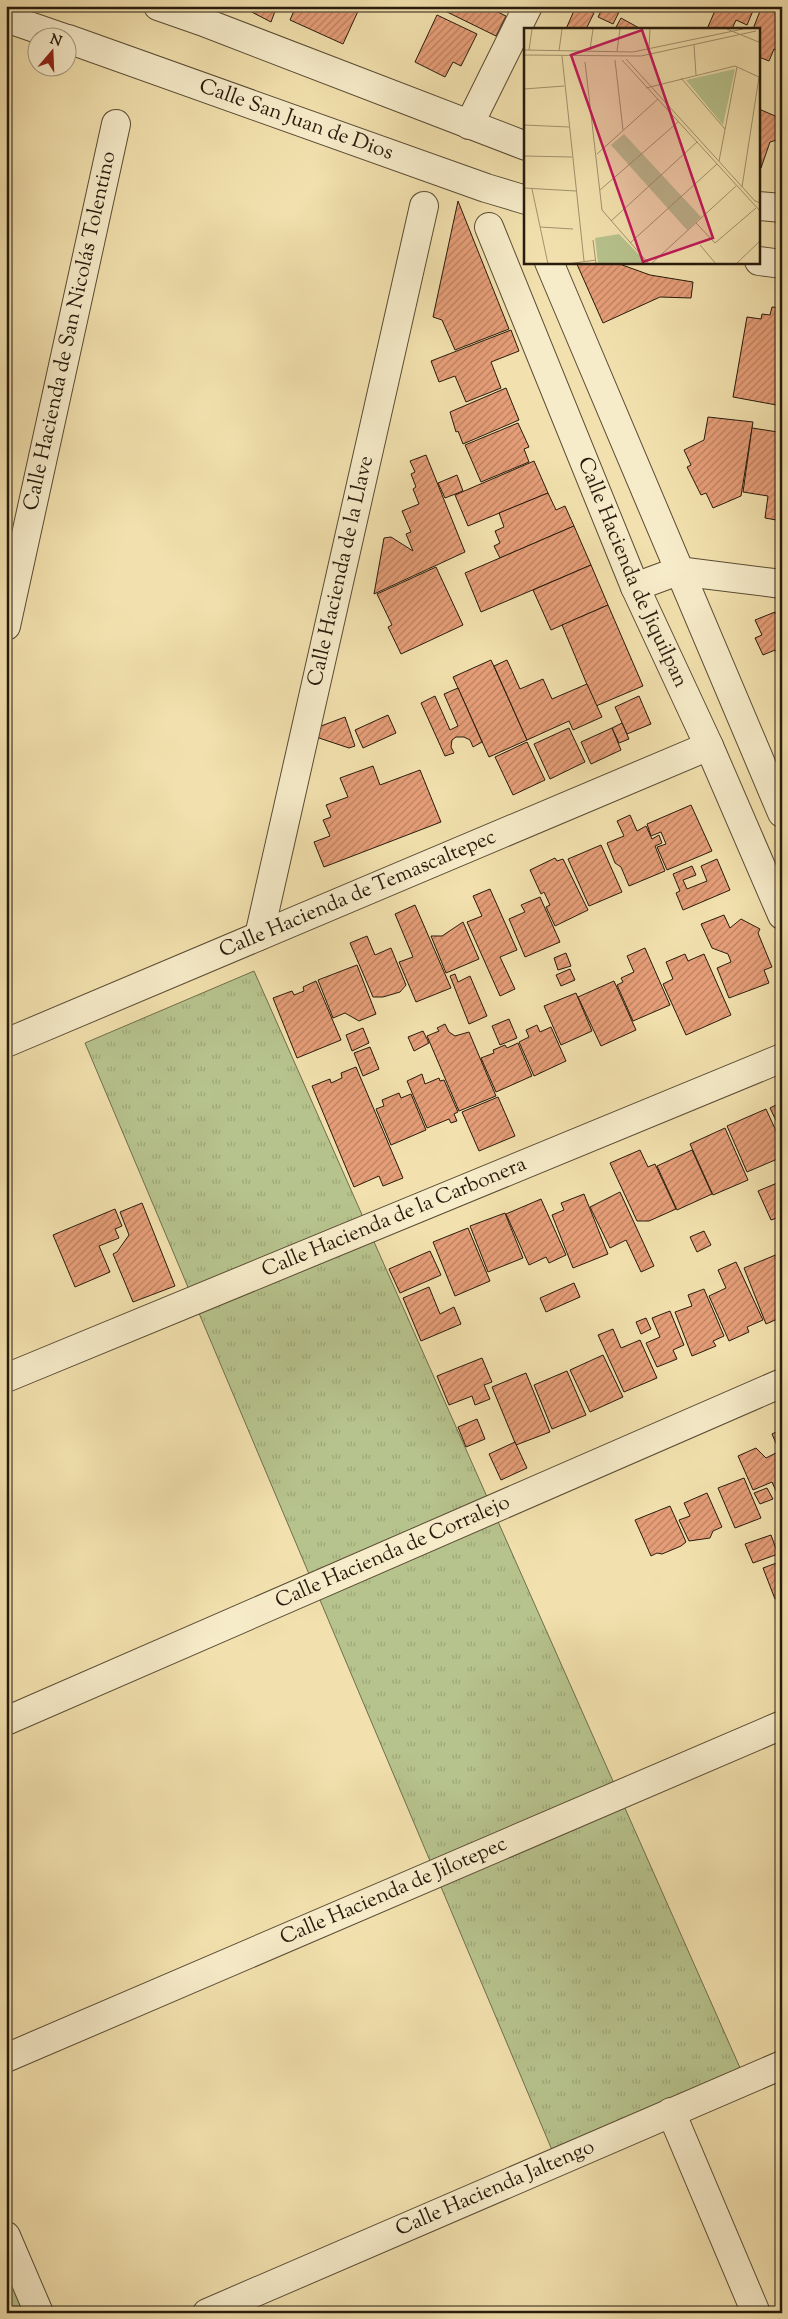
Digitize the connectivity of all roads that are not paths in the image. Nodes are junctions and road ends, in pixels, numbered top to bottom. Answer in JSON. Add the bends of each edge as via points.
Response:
{"nodes":[{"id":1,"x":158,"y":6,"type":"edge"},
{"id":2,"x":528,"y":6,"type":"edge"},
{"id":3,"x":205,"y":13,"type":"edge"},
{"id":4,"x":6,"y":18,"type":"edge"},
{"id":5,"x":35,"y":28,"type":"edge"},
{"id":6,"x":78,"y":43,"type":"edge"},
{"id":7,"x":116,"y":124,"type":"dead end"},
{"id":8,"x":469,"y":125,"type":"junction"},
{"id":9,"x":524,"y":145,"type":"edge"},
{"id":10,"x":524,"y":199,"type":"edge"},
{"id":11,"x":424,"y":206,"type":"dead end"},
{"id":12,"x":760,"y":206,"type":"edge"},
{"id":13,"x":782,"y":208,"type":"edge"},
{"id":14,"x":489,"y":227,"type":"dead end"},
{"id":15,"x":760,"y":261,"type":"edge"},
{"id":16,"x":550,"y":264,"type":"edge"},
{"id":17,"x":782,"y":264,"type":"edge"},
{"id":18,"x":678,"y":571,"type":"junction"},
{"id":19,"x":782,"y":584,"type":"edge"},
{"id":20,"x":635,"y":587,"type":"junction"},
{"id":21,"x":6,"y":626,"type":"edge"},
{"id":22,"x":709,"y":746,"type":"junction"},
{"id":23,"x":782,"y":813,"type":"edge"},
{"id":24,"x":782,"y":915,"type":"edge"},
{"id":25,"x":259,"y":936,"type":"junction"},
{"id":26,"x":6,"y":1043,"type":"edge"},
{"id":27,"x":782,"y":1058,"type":"edge"},
{"id":28,"x":6,"y":1378,"type":"edge"},
{"id":29,"x":782,"y":1383,"type":"edge"},
{"id":30,"x":6,"y":1722,"type":"edge"},
{"id":31,"x":782,"y":1725,"type":"edge"},
{"id":32,"x":6,"y":2058,"type":"edge"},
{"id":33,"x":782,"y":2065,"type":"edge"},
{"id":34,"x":671,"y":2112,"type":"junction"},
{"id":35,"x":6,"y":2236,"type":"edge"},
{"id":36,"x":39,"y":2313,"type":"edge"},
{"id":37,"x":207,"y":2313,"type":"edge"},
{"id":38,"x":756,"y":2313,"type":"edge"}],
"edges":[{"from":1,"to":3,"type":"street"},
{"from":2,"to":8,"type":"street"},
{"from":3,"to":8,"type":"street"},
{"from":4,"to":5,"type":"street"},
{"from":6,"to":10,"type":"street","name":"Calle San Juan de Dios"},
{"from":7,"to":21,"type":"street","name":"Calle Hacienda de San Nicolás Tolentino"},
{"from":8,"to":9,"type":"street"},
{"from":11,"to":25,"type":"street","name":"Calle Hacienda de la Llave"},
{"from":12,"to":13,"type":"street"},
{"from":14,"to":20,"type":"street","name":"Calle Hacienda de Jiquilpan"},
{"from":15,"to":17,"type":"street"},
{"from":16,"to":18,"type":"street","name":"Calle Hacienda de Jiquilpan"},
{"from":18,"to":19,"type":"street"},
{"from":18,"to":20,"type":"street"},
{"from":18,"to":23,"type":"street","name":"Calle Hacienda de Jiquilpan"},
{"from":20,"to":22,"type":"street","name":"Calle Hacienda de Jiquilpan"},
{"from":22,"to":24,"type":"street","name":"Calle Hacienda de Jiquilpan"},
{"from":22,"to":25,"type":"street","name":"Calle Hacienda de Temascaltepec"},
{"from":25,"to":26,"type":"street","name":"Calle Hacienda de Temascaltepec"},
{"from":27,"to":28,"type":"street","name":"Calle Hacienda de la Carbonera"},
{"from":29,"to":30,"type":"street","name":"Calle Hacienda de Corralejo"},
{"from":31,"to":32,"type":"street","name":"Calle Hacienda de Jilotepec"},
{"from":33,"to":34,"type":"street","name":"Calle Hacienda Jaltengo"},
{"from":34,"to":37,"type":"street","name":"Calle Hacienda Jaltengo"},
{"from":34,"to":38,"type":"street"},
{"from":35,"to":36,"type":"street"}]}
